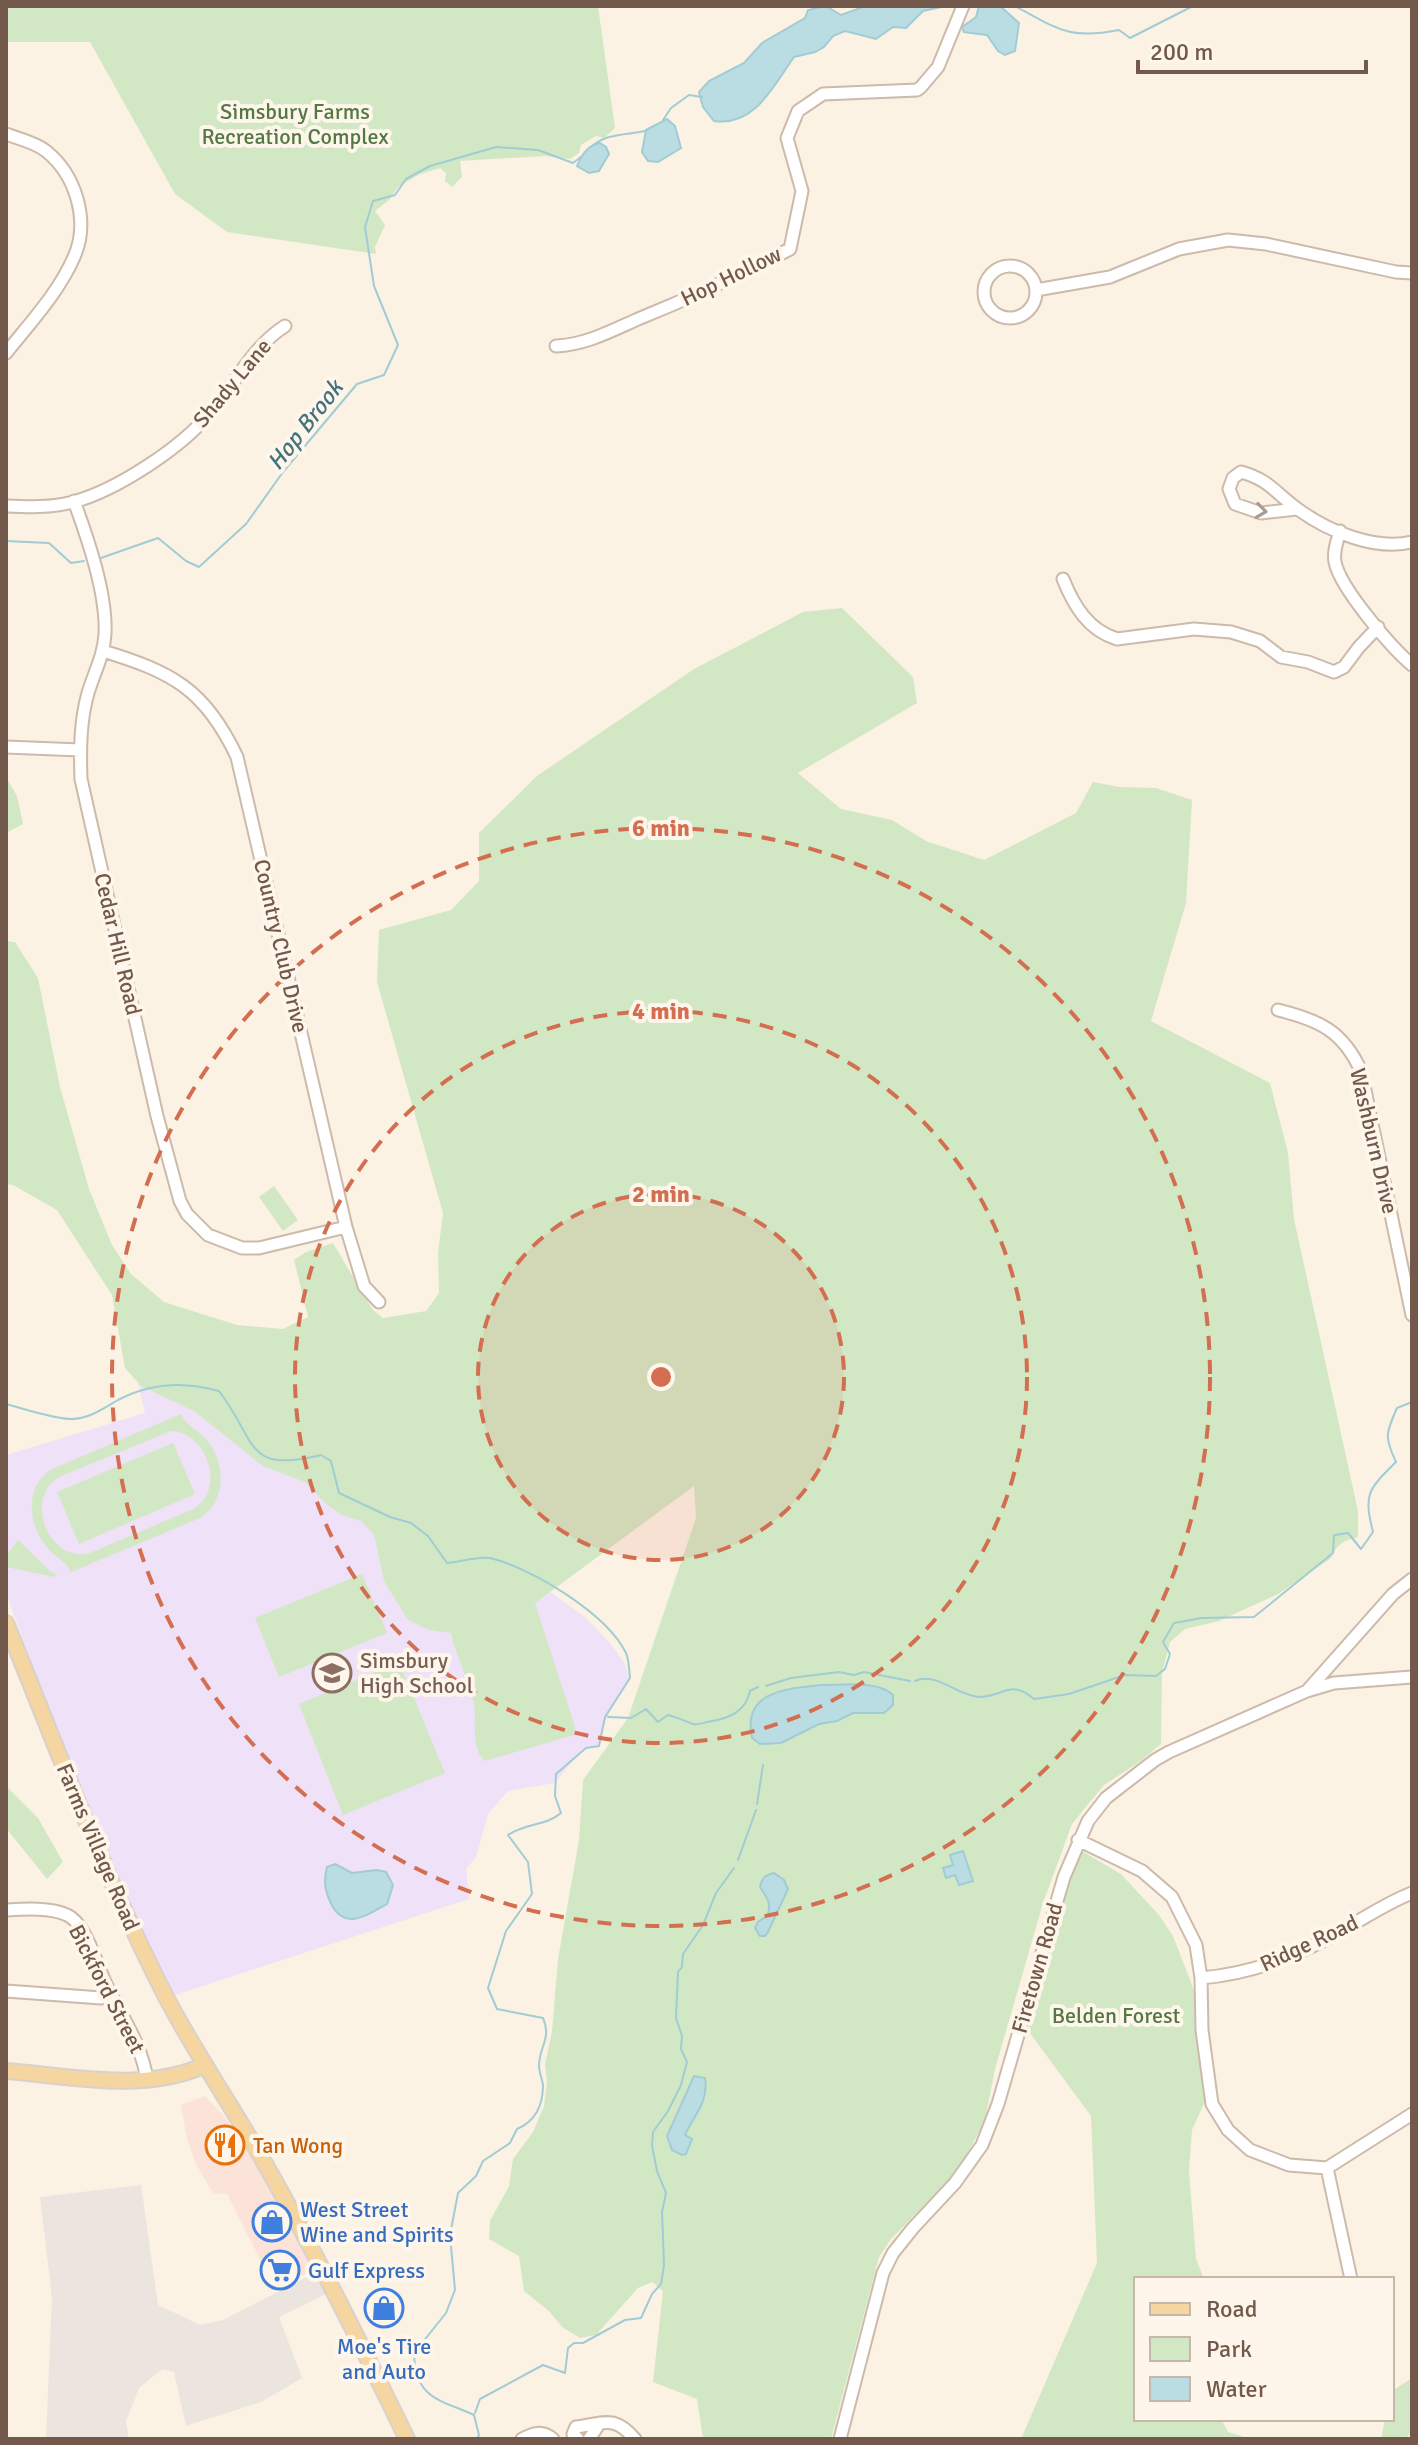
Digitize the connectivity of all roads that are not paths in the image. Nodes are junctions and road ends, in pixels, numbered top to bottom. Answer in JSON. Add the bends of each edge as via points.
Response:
{"nodes":[{"id":1,"x":963,"y":6,"type":"edge"},
{"id":2,"x":6,"y":134,"type":"edge"},
{"id":3,"x":1412,"y":273,"type":"edge"},
{"id":4,"x":1036,"y":290,"type":"junction"},
{"id":5,"x":285,"y":326,"type":"dead end"},
{"id":6,"x":556,"y":346,"type":"dead end"},
{"id":7,"x":6,"y":353,"type":"edge"},
{"id":8,"x":74,"y":501,"type":"junction"},
{"id":9,"x":6,"y":506,"type":"edge"},
{"id":10,"x":1297,"y":509,"type":"junction"},
{"id":11,"x":1340,"y":531,"type":"junction"},
{"id":12,"x":1412,"y":542,"type":"edge"},
{"id":13,"x":1063,"y":579,"type":"dead end"},
{"id":14,"x":1378,"y":627,"type":"junction"},
{"id":15,"x":103,"y":651,"type":"junction"},
{"id":16,"x":1412,"y":665,"type":"edge"},
{"id":17,"x":6,"y":747,"type":"edge"},
{"id":18,"x":80,"y":750,"type":"junction"},
{"id":19,"x":1278,"y":1010,"type":"dead end"},
{"id":20,"x":346,"y":1227,"type":"junction"},
{"id":21,"x":379,"y":1302,"type":"dead end"},
{"id":22,"x":1412,"y":1315,"type":"edge"},
{"id":23,"x":1412,"y":1579,"type":"edge"},
{"id":24,"x":6,"y":1623,"type":"edge"},
{"id":25,"x":1412,"y":1677,"type":"edge"},
{"id":26,"x":1307,"y":1691,"type":"junction"},
{"id":27,"x":1078,"y":1840,"type":"junction"},
{"id":28,"x":1412,"y":1893,"type":"edge"},
{"id":29,"x":6,"y":1910,"type":"edge"},
{"id":30,"x":1201,"y":1978,"type":"junction"},
{"id":31,"x":6,"y":1991,"type":"edge"},
{"id":32,"x":111,"y":1994,"type":"junction"},
{"id":33,"x":205,"y":2065,"type":"junction"},
{"id":34,"x":6,"y":2071,"type":"edge"},
{"id":35,"x":147,"y":2080,"type":"junction"},
{"id":36,"x":1412,"y":2114,"type":"edge"},
{"id":37,"x":1327,"y":2168,"type":"junction"},
{"id":38,"x":1351,"y":2277,"type":"edge"},
{"id":39,"x":600,"y":2423,"type":"junction"},
{"id":40,"x":407,"y":2439,"type":"edge"},
{"id":41,"x":522,"y":2439,"type":"edge"},
{"id":42,"x":553,"y":2439,"type":"edge"},
{"id":43,"x":578,"y":2439,"type":"edge"},
{"id":44,"x":589,"y":2439,"type":"edge"},
{"id":45,"x":635,"y":2439,"type":"edge"},
{"id":46,"x":840,"y":2439,"type":"edge"}],
"edges":[{"from":1,"to":6,"type":"street","name":"Hop Hollow","via":[[938,67],[917,90],[823,94],[798,111],[787,138],[802,191],[790,249],[607,333]]},
{"from":2,"to":7,"type":"street","via":[[48,152],[72,183],[81,234],[61,280]]},
{"from":3,"to":4,"type":"street","via":[[1228,240],[1179,249],[1110,277]]},
{"from":4,"to":4,"type":"street","via":[[1029,274],[1015,266],[991,274],[984,289],[992,311],[1012,318],[1032,306]]},
{"from":5,"to":8,"type":"street","name":"Shady Lane","via":[[269,336],[209,415],[176,446]]},
{"from":8,"to":9,"type":"street","name":"Shady Lane","via":[[38,508]]},
{"from":8,"to":15,"type":"street","name":"Cedar Hill Road","via":[[101,596]]},
{"from":10,"to":10,"type":"street","one_way":true,"via":[[1262,478],[1241,472],[1233,478],[1230,496],[1244,509]]},
{"from":10,"to":11,"type":"street"},
{"from":11,"to":12,"type":"street","via":[[1379,544]]},
{"from":11,"to":14,"type":"street","via":[[1335,554],[1339,573]]},
{"from":13,"to":14,"type":"street","via":[[1079,612],[1117,639],[1194,629],[1231,632],[1260,641],[1281,657],[1331,672],[1344,667]]},
{"from":14,"to":16,"type":"street"},
{"from":15,"to":18,"type":"street","name":"Cedar Hill Road","via":[[88,693]]},
{"from":15,"to":20,"type":"street","name":"Country Club Drive","via":[[176,679],[216,719],[237,757]]},
{"from":17,"to":18,"type":"street"},
{"from":18,"to":20,"type":"street","name":"Cedar Hill Road","via":[[87,811],[157,1116],[187,1214],[208,1235],[242,1248]]},
{"from":19,"to":22,"type":"street","name":"Washburn Drive","via":[[1337,1034],[1361,1071]]},
{"from":20,"to":21,"type":"street","name":"Country Club Drive","via":[[364,1286]]},
{"from":23,"to":26,"type":"street"},
{"from":24,"to":33,"type":"main road","name":"Farms Village Road","via":[[139,1943]]},
{"from":25,"to":26,"type":"street","name":"Firetown Road","via":[[1334,1683]]},
{"from":26,"to":27,"type":"street","name":"Firetown Road","via":[[1155,1760],[1106,1798]]},
{"from":27,"to":30,"type":"street","via":[[1142,1871],[1172,1897],[1196,1945]]},
{"from":27,"to":46,"type":"street","name":"Firetown Road","via":[[992,2123],[971,2164],[913,2228],[883,2273]]},
{"from":28,"to":30,"type":"street","name":"Ridge Road","via":[[1291,1956],[1242,1974]]},
{"from":29,"to":32,"type":"street","name":"Bickford Street","via":[[69,1915],[87,1938]]},
{"from":30,"to":37,"type":"street","via":[[1212,2104],[1228,2130],[1250,2150],[1289,2165]]},
{"from":31,"to":32,"type":"street","via":[[101,1998]]},
{"from":32,"to":35,"type":"street","name":"Bickford Street","via":[[134,2037]]},
{"from":33,"to":35,"type":"main road"},
{"from":33,"to":40,"type":"main road","name":"Farms Village Road","via":[[339,2297]]},
{"from":34,"to":35,"type":"main road"},
{"from":36,"to":37,"type":"street"},
{"from":37,"to":38,"type":"street"},
{"from":39,"to":43,"type":"street","via":[[576,2427],[573,2434]]},
{"from":39,"to":44,"type":"street"},
{"from":39,"to":45,"type":"street","via":[[621,2424]]},
{"from":41,"to":42,"type":"street","via":[[533,2433]]}]}
